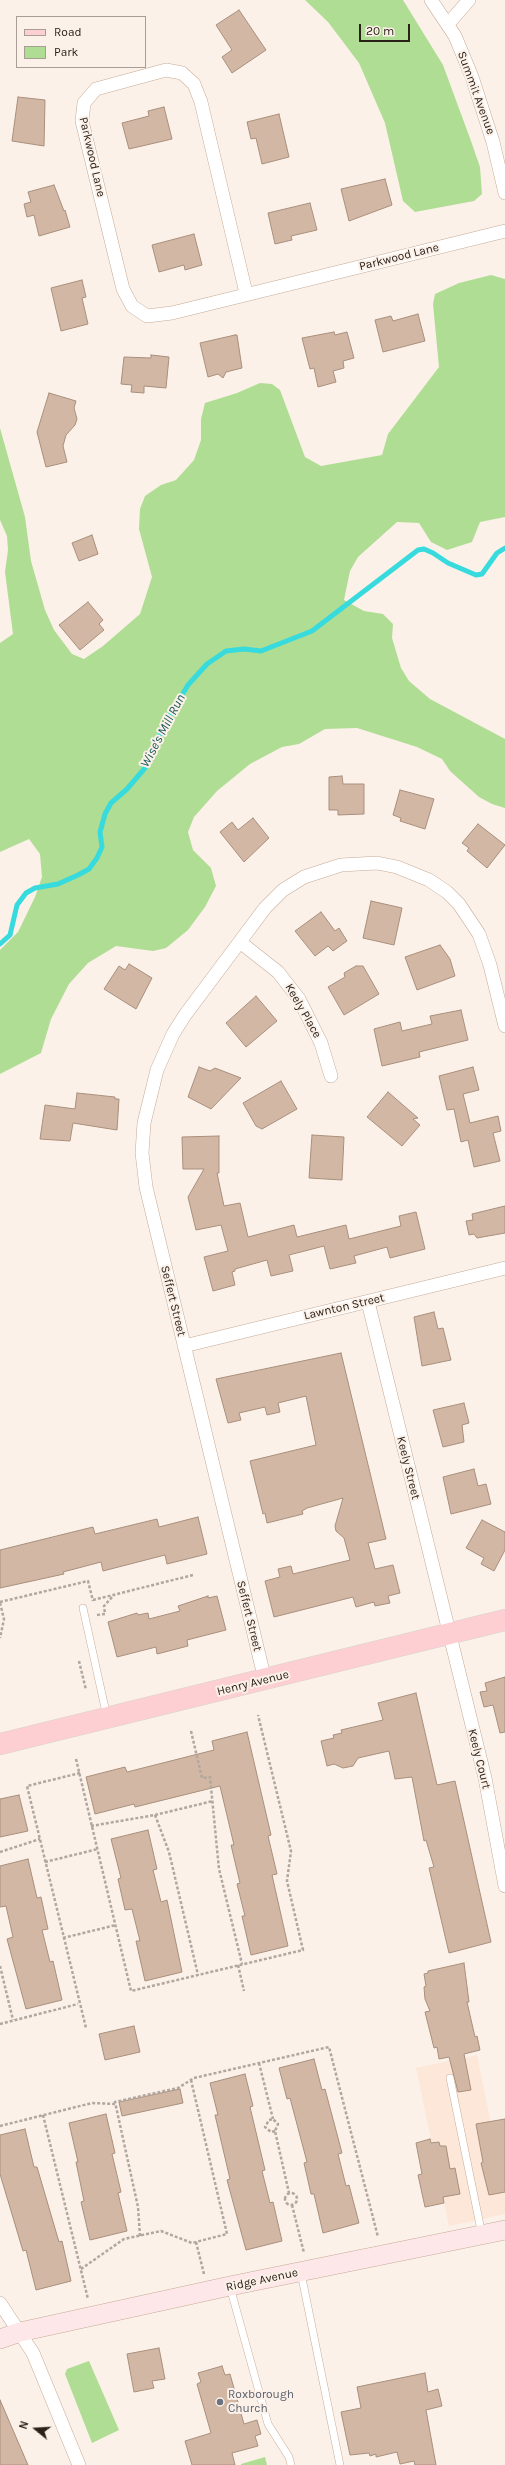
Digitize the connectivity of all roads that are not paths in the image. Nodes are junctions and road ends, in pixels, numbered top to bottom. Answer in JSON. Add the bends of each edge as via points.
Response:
{"nodes":[{"id":1,"x":431,"y":0,"type":"edge"},
{"id":2,"x":469,"y":0,"type":"edge"},
{"id":3,"x":448,"y":24,"type":"junction"},
{"id":4,"x":505,"y":193,"type":"edge"},
{"id":5,"x":505,"y":231,"type":"edge"},
{"id":6,"x":246,"y":293,"type":"junction"},
{"id":7,"x":240,"y":942,"type":"junction"},
{"id":8,"x":505,"y":1026,"type":"edge"},
{"id":9,"x":331,"y":1076,"type":"dead end"},
{"id":10,"x":505,"y":1268,"type":"edge"},
{"id":11,"x":368,"y":1302,"type":"junction"},
{"id":12,"x":184,"y":1346,"type":"junction"},
{"id":13,"x":83,"y":1608,"type":"dead end"},
{"id":14,"x":505,"y":1620,"type":"edge"},
{"id":15,"x":448,"y":1634,"type":"junction"},
{"id":16,"x":265,"y":1680,"type":"junction"},
{"id":17,"x":107,"y":1718,"type":"junction"},
{"id":18,"x":0,"y":1744,"type":"edge"},
{"id":19,"x":505,"y":1886,"type":"edge"},
{"id":20,"x":450,"y":2078,"type":"dead end"},
{"id":21,"x":505,"y":2230,"type":"edge"},
{"id":22,"x":482,"y":2235,"type":"junction"},
{"id":23,"x":301,"y":2272,"type":"junction"},
{"id":24,"x":230,"y":2286,"type":"junction"},
{"id":25,"x":0,"y":2304,"type":"edge"},
{"id":26,"x":0,"y":2332,"type":"edge"},
{"id":27,"x":20,"y":2332,"type":"junction"},
{"id":28,"x":0,"y":2339,"type":"edge"},
{"id":29,"x":79,"y":2465,"type":"edge"},
{"id":30,"x":291,"y":2465,"type":"edge"},
{"id":31,"x":340,"y":2465,"type":"edge"}],
"edges":[{"from":1,"to":3,"type":"street","name":"Summit Avenue"},
{"from":2,"to":3,"type":"street"},
{"from":3,"to":4,"type":"street","name":"Summit Avenue","via":[[484,111]]},
{"from":5,"to":6,"type":"street","name":"Parkwood Lane"},
{"from":6,"to":6,"type":"street","name":"Parkwood Lane","via":[[201,102],[194,84],[182,73],[166,70],[96,89],[84,103],[82,121],[123,288],[132,306],[147,316],[156,316]]},
{"from":7,"to":8,"type":"street","name":"Seffert Street","via":[[273,899],[293,883],[314,872],[360,863],[377,863],[414,872],[447,892],[459,904],[479,934],[490,965]]},
{"from":7,"to":9,"type":"street","name":"Keely Place","via":[[278,972],[299,999],[321,1043]]},
{"from":7,"to":12,"type":"street","name":"Seffert Street","via":[[173,1034],[157,1070],[144,1123],[142,1153],[146,1187]]},
{"from":10,"to":11,"type":"street","name":"Lawnton Street"},
{"from":11,"to":12,"type":"street","name":"Lawnton Street"},
{"from":11,"to":15,"type":"street","name":"Keely Street"},
{"from":12,"to":16,"type":"street","name":"Seffert Street"},
{"from":13,"to":17,"type":"lane"},
{"from":14,"to":15,"type":"main road","name":"Henry Avenue"},
{"from":15,"to":16,"type":"main road","name":"Henry Avenue"},
{"from":15,"to":19,"type":"street","name":"Keely Court","via":[[484,1778]]},
{"from":16,"to":17,"type":"main road","name":"Henry Avenue"},
{"from":17,"to":18,"type":"main road","name":"Henry Avenue"},
{"from":20,"to":22,"type":"lane"},
{"from":21,"to":22,"type":"main road","name":"Ridge Avenue"},
{"from":22,"to":23,"type":"main road","name":"Ridge Avenue"},
{"from":23,"to":24,"type":"main road","name":"Ridge Avenue"},
{"from":23,"to":31,"type":"lane"},
{"from":24,"to":27,"type":"main road","name":"Ridge Avenue"},
{"from":24,"to":30,"type":"lane","via":[[268,2424],[289,2457]]},
{"from":25,"to":27,"type":"street"},
{"from":26,"to":27,"type":"main road","name":"Ridge Avenue"},
{"from":27,"to":28,"type":"main road","name":"Ridge Avenue"},
{"from":27,"to":29,"type":"street","via":[[38,2365]]}]}
